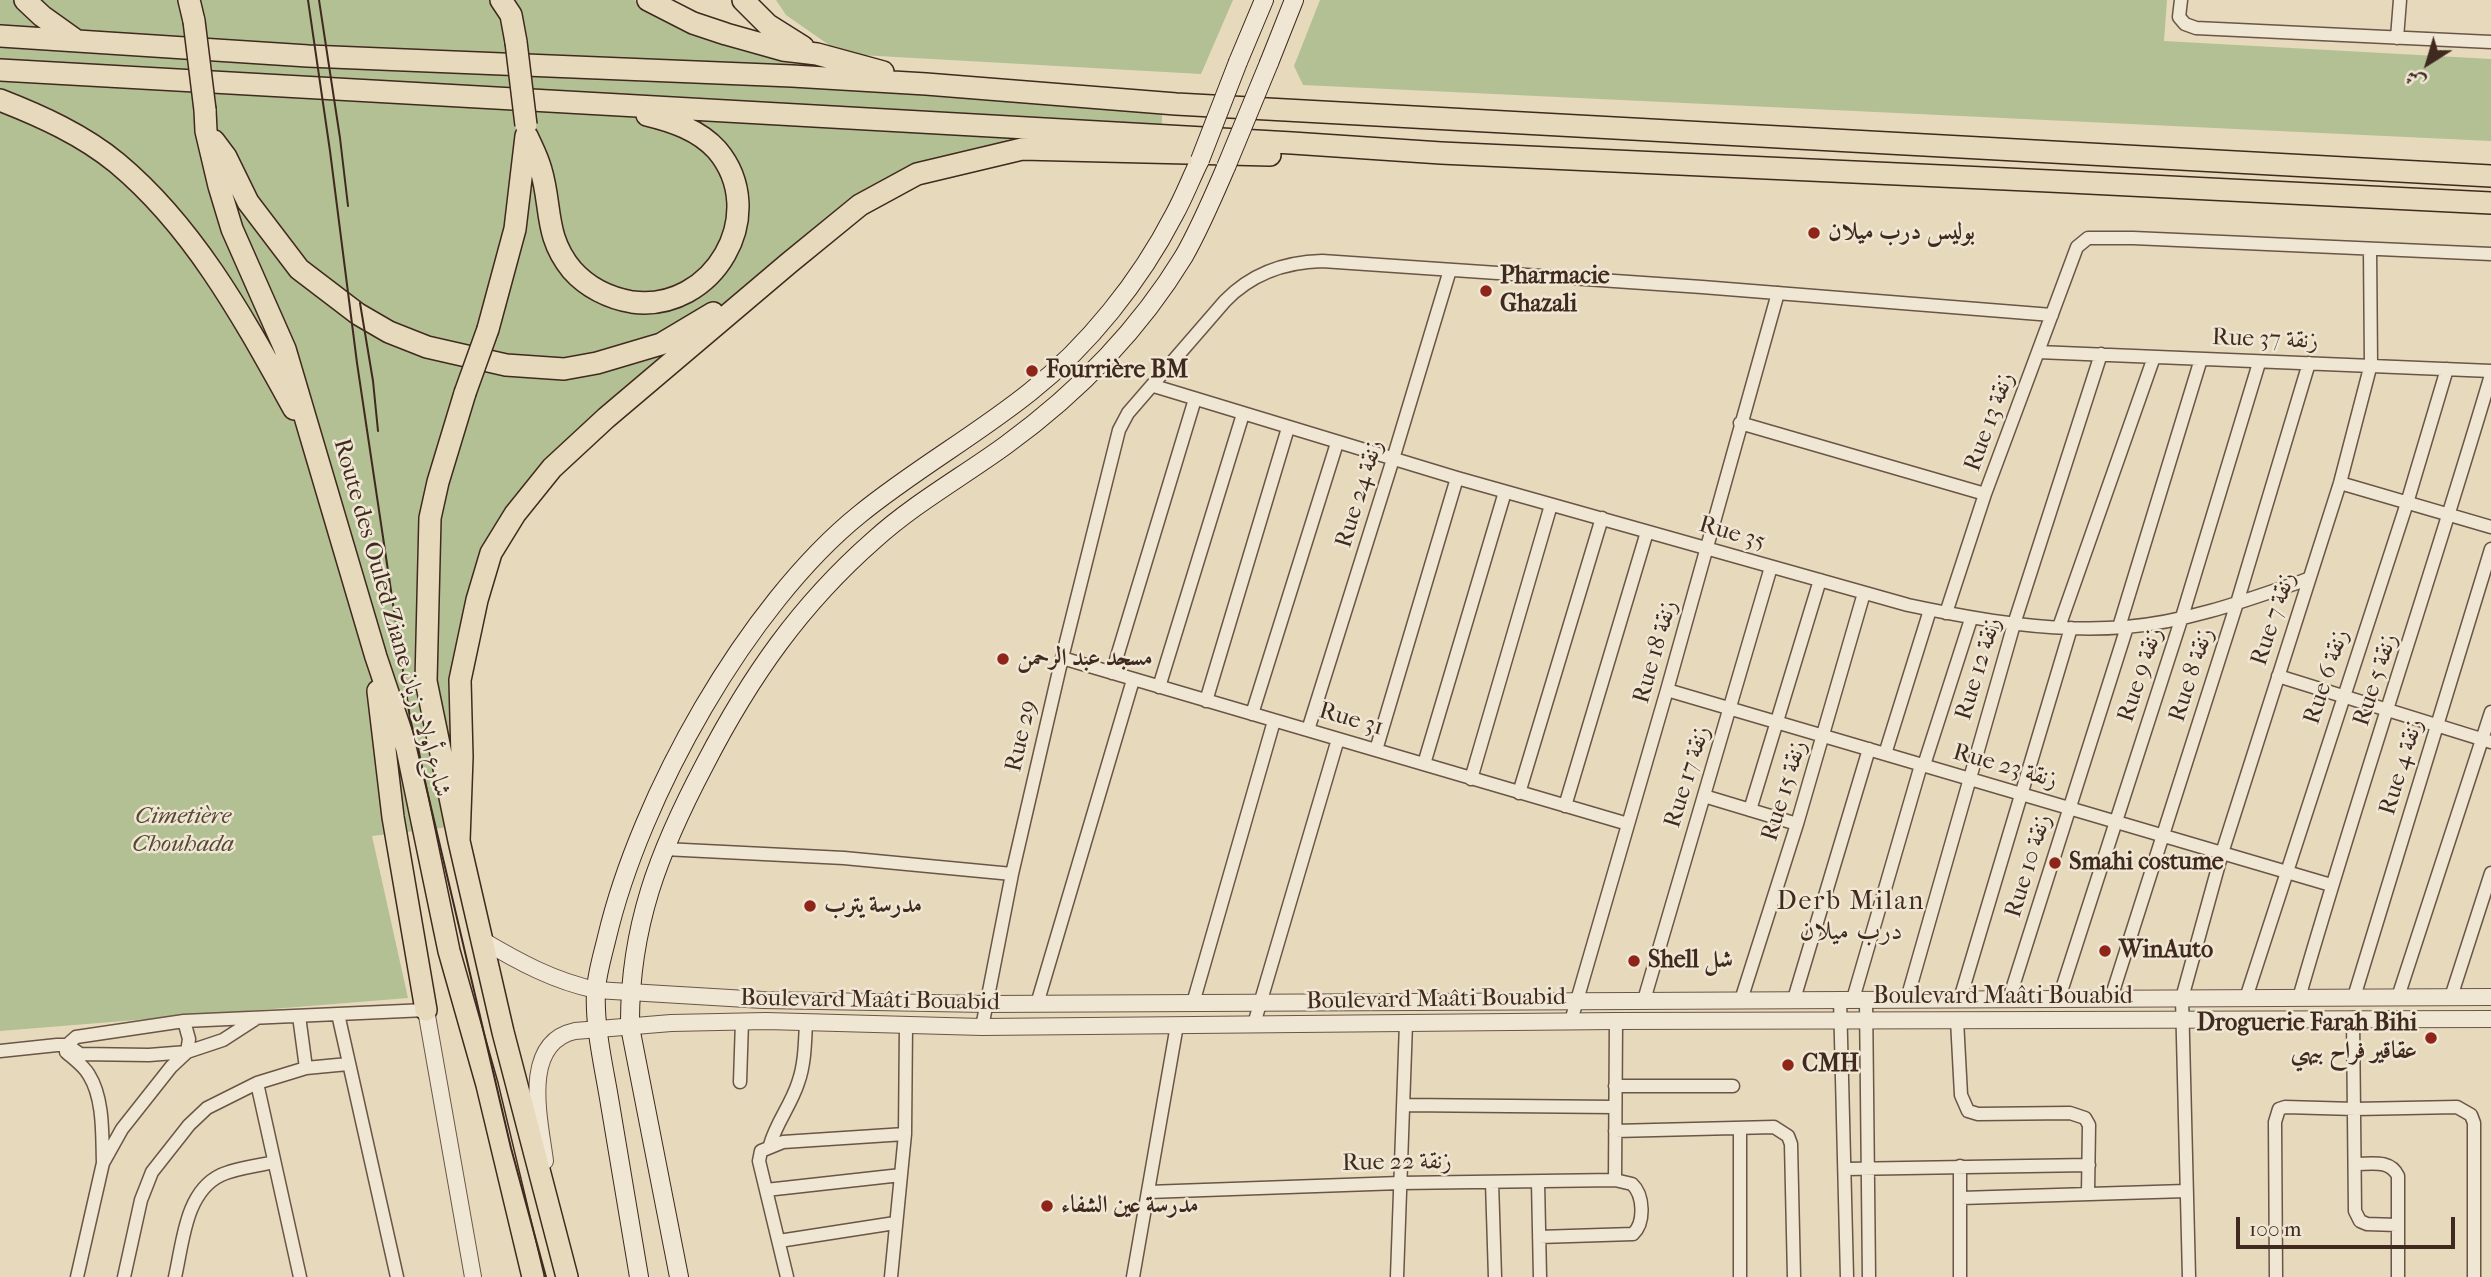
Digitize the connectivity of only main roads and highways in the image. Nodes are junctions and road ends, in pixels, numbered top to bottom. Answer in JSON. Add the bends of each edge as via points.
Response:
{"nodes":[{"id":1,"x":25,"y":0,"type":"edge"},
{"id":2,"x":189,"y":0,"type":"edge"},
{"id":3,"x":648,"y":0,"type":"edge"},
{"id":4,"x":743,"y":0,"type":"edge"},
{"id":5,"x":1264,"y":0,"type":"edge"},
{"id":6,"x":1294,"y":0,"type":"edge"},
{"id":7,"x":506,"y":8,"type":"edge"},
{"id":8,"x":0,"y":36,"type":"edge"},
{"id":9,"x":77,"y":41,"type":"junction"},
{"id":10,"x":817,"y":54,"type":"junction"},
{"id":11,"x":0,"y":70,"type":"edge"},
{"id":12,"x":926,"y":84,"type":"junction"},
{"id":13,"x":0,"y":100,"type":"edge"},
{"id":14,"x":590,"y":103,"type":"junction"},
{"id":15,"x":206,"y":121,"type":"junction"},
{"id":16,"x":526,"y":130,"type":"junction"},
{"id":17,"x":1441,"y":153,"type":"junction"},
{"id":18,"x":2491,"y":176,"type":"edge"},
{"id":19,"x":2491,"y":203,"type":"edge"},
{"id":20,"x":789,"y":263,"type":"junction"},
{"id":21,"x":316,"y":448,"type":"junction"},
{"id":22,"x":827,"y":545,"type":"junction"},
{"id":23,"x":845,"y":566,"type":"junction"},
{"id":24,"x":376,"y":657,"type":"junction"},
{"id":25,"x":459,"y":841,"type":"junction"},
{"id":26,"x":426,"y":1010,"type":"road end"},
{"id":27,"x":533,"y":1277,"type":"edge"},
{"id":28,"x":568,"y":1277,"type":"edge"},
{"id":29,"x":639,"y":1277,"type":"edge"},
{"id":30,"x":679,"y":1277,"type":"edge"}],
"edges":[{"from":1,"to":9,"type":"highway"},
{"from":2,"to":15,"type":"highway","name":"Route des Ouled Ziane شارع أولاد زيان","bridge":true},
{"from":3,"to":10,"type":"highway","via":[[726,34]]},
{"from":4,"to":10,"type":"highway","via":[[768,25]]},
{"from":5,"to":22,"type":"main road","bridge":true,"via":[[1200,160],[1161,238],[1112,307],[1072,353],[1026,395],[876,502]]},
{"from":6,"to":23,"type":"main road","bridge":true,"via":[[1226,167],[1184,255],[1146,310],[1095,370],[1034,424],[922,501]]},
{"from":7,"to":16,"type":"highway","name":"Route des Ouled Ziane شارع أولاد زيان","bridge":true,"via":[[516,42]]},
{"from":8,"to":9,"type":"highway"},
{"from":9,"to":12,"type":"highway","via":[[321,57]]},
{"from":10,"to":12,"type":"highway"},
{"from":11,"to":14,"type":"highway"},
{"from":12,"to":18,"type":"highway","via":[[1176,104]]},
{"from":13,"to":21,"type":"highway","via":[[73,133],[117,163],[166,212],[205,260],[254,336]]},
{"from":14,"to":16,"type":"highway","via":[[669,120],[706,140],[727,166],[737,206],[731,244],[707,279],[686,293],[646,303],[622,300],[596,289],[573,271],[552,234],[542,172]]},
{"from":14,"to":17,"type":"highway"},
{"from":15,"to":20,"type":"highway","via":[[248,202],[299,269],[389,332],[461,356],[526,368],[564,369],[597,363],[661,344]]},
{"from":15,"to":21,"type":"highway","name":"Route des Ouled Ziane شارع أولاد زيان","via":[[232,229],[285,349]]},
{"from":16,"to":25,"type":"highway","name":"Route des Ouled Ziane شارع أولاد زيان","bridge":true,"via":[[515,229],[430,518],[426,681]]},
{"from":17,"to":19,"type":"highway"},
{"from":17,"to":20,"type":"highway","via":[[1383,158],[1023,149],[917,174],[860,205]]},
{"from":20,"to":25,"type":"highway","via":[[552,468],[491,553],[460,680]]},
{"from":21,"to":24,"type":"highway","name":"Route des Ouled Ziane شارع أولاد زيان"},
{"from":22,"to":23,"type":"main road"},
{"from":22,"to":29,"type":"main road","via":[[753,631],[710,698],[666,780],[620,889],[596,989]]},
{"from":23,"to":30,"type":"main road","via":[[791,625],[747,688],[697,778],[644,906],[630,992],[630,1027]]},
{"from":24,"to":26,"type":"highway","via":[[393,817]]},
{"from":24,"to":27,"type":"highway","name":"Route des Ouled Ziane شارع أولاد زيان","via":[[407,749],[450,951]]},
{"from":25,"to":28,"type":"highway","name":"Route des Ouled Ziane شارع أولاد زيان"}]}
